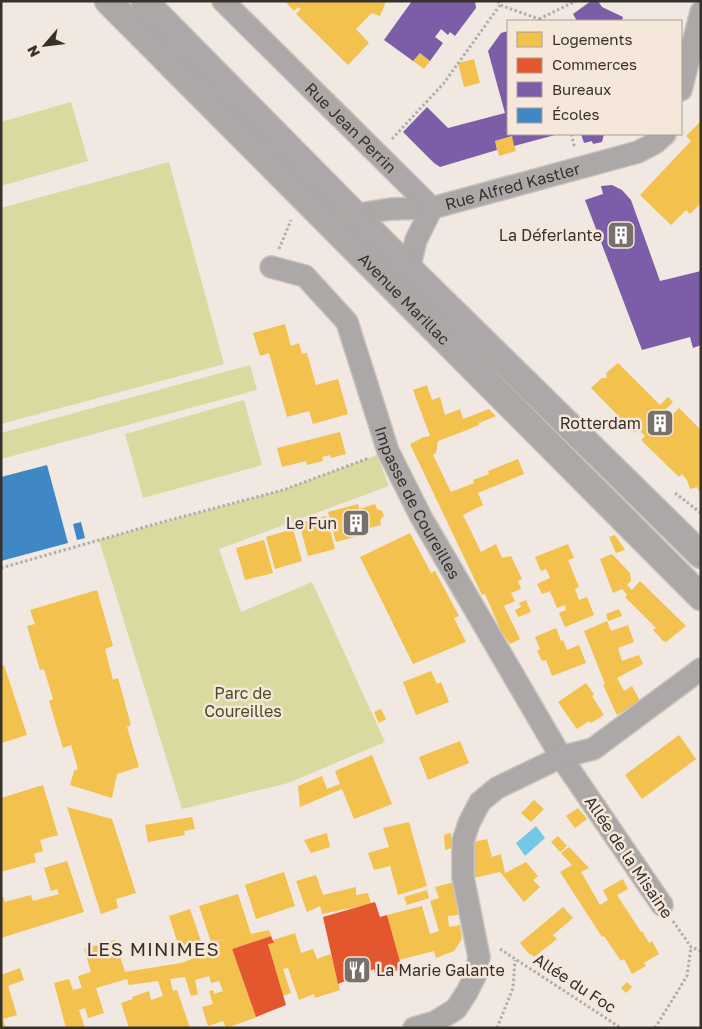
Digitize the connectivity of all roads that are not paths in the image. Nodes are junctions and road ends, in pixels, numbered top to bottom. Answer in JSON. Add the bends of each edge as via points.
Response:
{"nodes":[{"id":1,"x":108,"y":1,"type":"edge"},
{"id":2,"x":144,"y":1,"type":"edge"},
{"id":3,"x":223,"y":1,"type":"edge"},
{"id":4,"x":701,"y":12,"type":"edge"},
{"id":5,"x":682,"y":86,"type":"edge"},
{"id":6,"x":664,"y":135,"type":"edge"},
{"id":7,"x":432,"y":208,"type":"junction"},
{"id":8,"x":354,"y":215,"type":"junction"},
{"id":9,"x":271,"y":267,"type":"dead end"},
{"id":10,"x":409,"y":269,"type":"junction"},
{"id":11,"x":701,"y":555,"type":"edge"},
{"id":12,"x":701,"y":598,"type":"edge"},
{"id":13,"x":701,"y":669,"type":"edge"},
{"id":14,"x":561,"y":757,"type":"junction"},
{"id":15,"x":662,"y":905,"type":"road end"},
{"id":16,"x":414,"y":1028,"type":"edge"}],
"edges":[{"from":1,"to":12,"type":"street","name":"Avenue Marillac"},
{"from":2,"to":8,"type":"street","name":"Avenue Marillac"},
{"from":3,"to":7,"type":"street","name":"Rue Jean Perrin"},
{"from":4,"to":5,"type":"street"},
{"from":6,"to":7,"type":"street","name":"Rue Alfred Kastler","via":[[638,152]]},
{"from":7,"to":8,"type":"street","name":"Rue Alfred Kastler","via":[[390,209]]},
{"from":7,"to":10,"type":"street","via":[[416,240]]},
{"from":8,"to":10,"type":"street","name":"Avenue Marillac"},
{"from":9,"to":14,"type":"street","name":"Impasse de Coureilles","via":[[305,276],[347,322],[388,450],[421,517]]},
{"from":10,"to":11,"type":"street","name":"Avenue Marillac"},
{"from":13,"to":14,"type":"street","via":[[593,749]]},
{"from":14,"to":15,"type":"street","name":"Allée de la Misaine"},
{"from":14,"to":16,"type":"street","via":[[497,788],[476,809],[463,841],[463,877],[479,958],[476,974],[456,1009],[435,1022]]}]}
